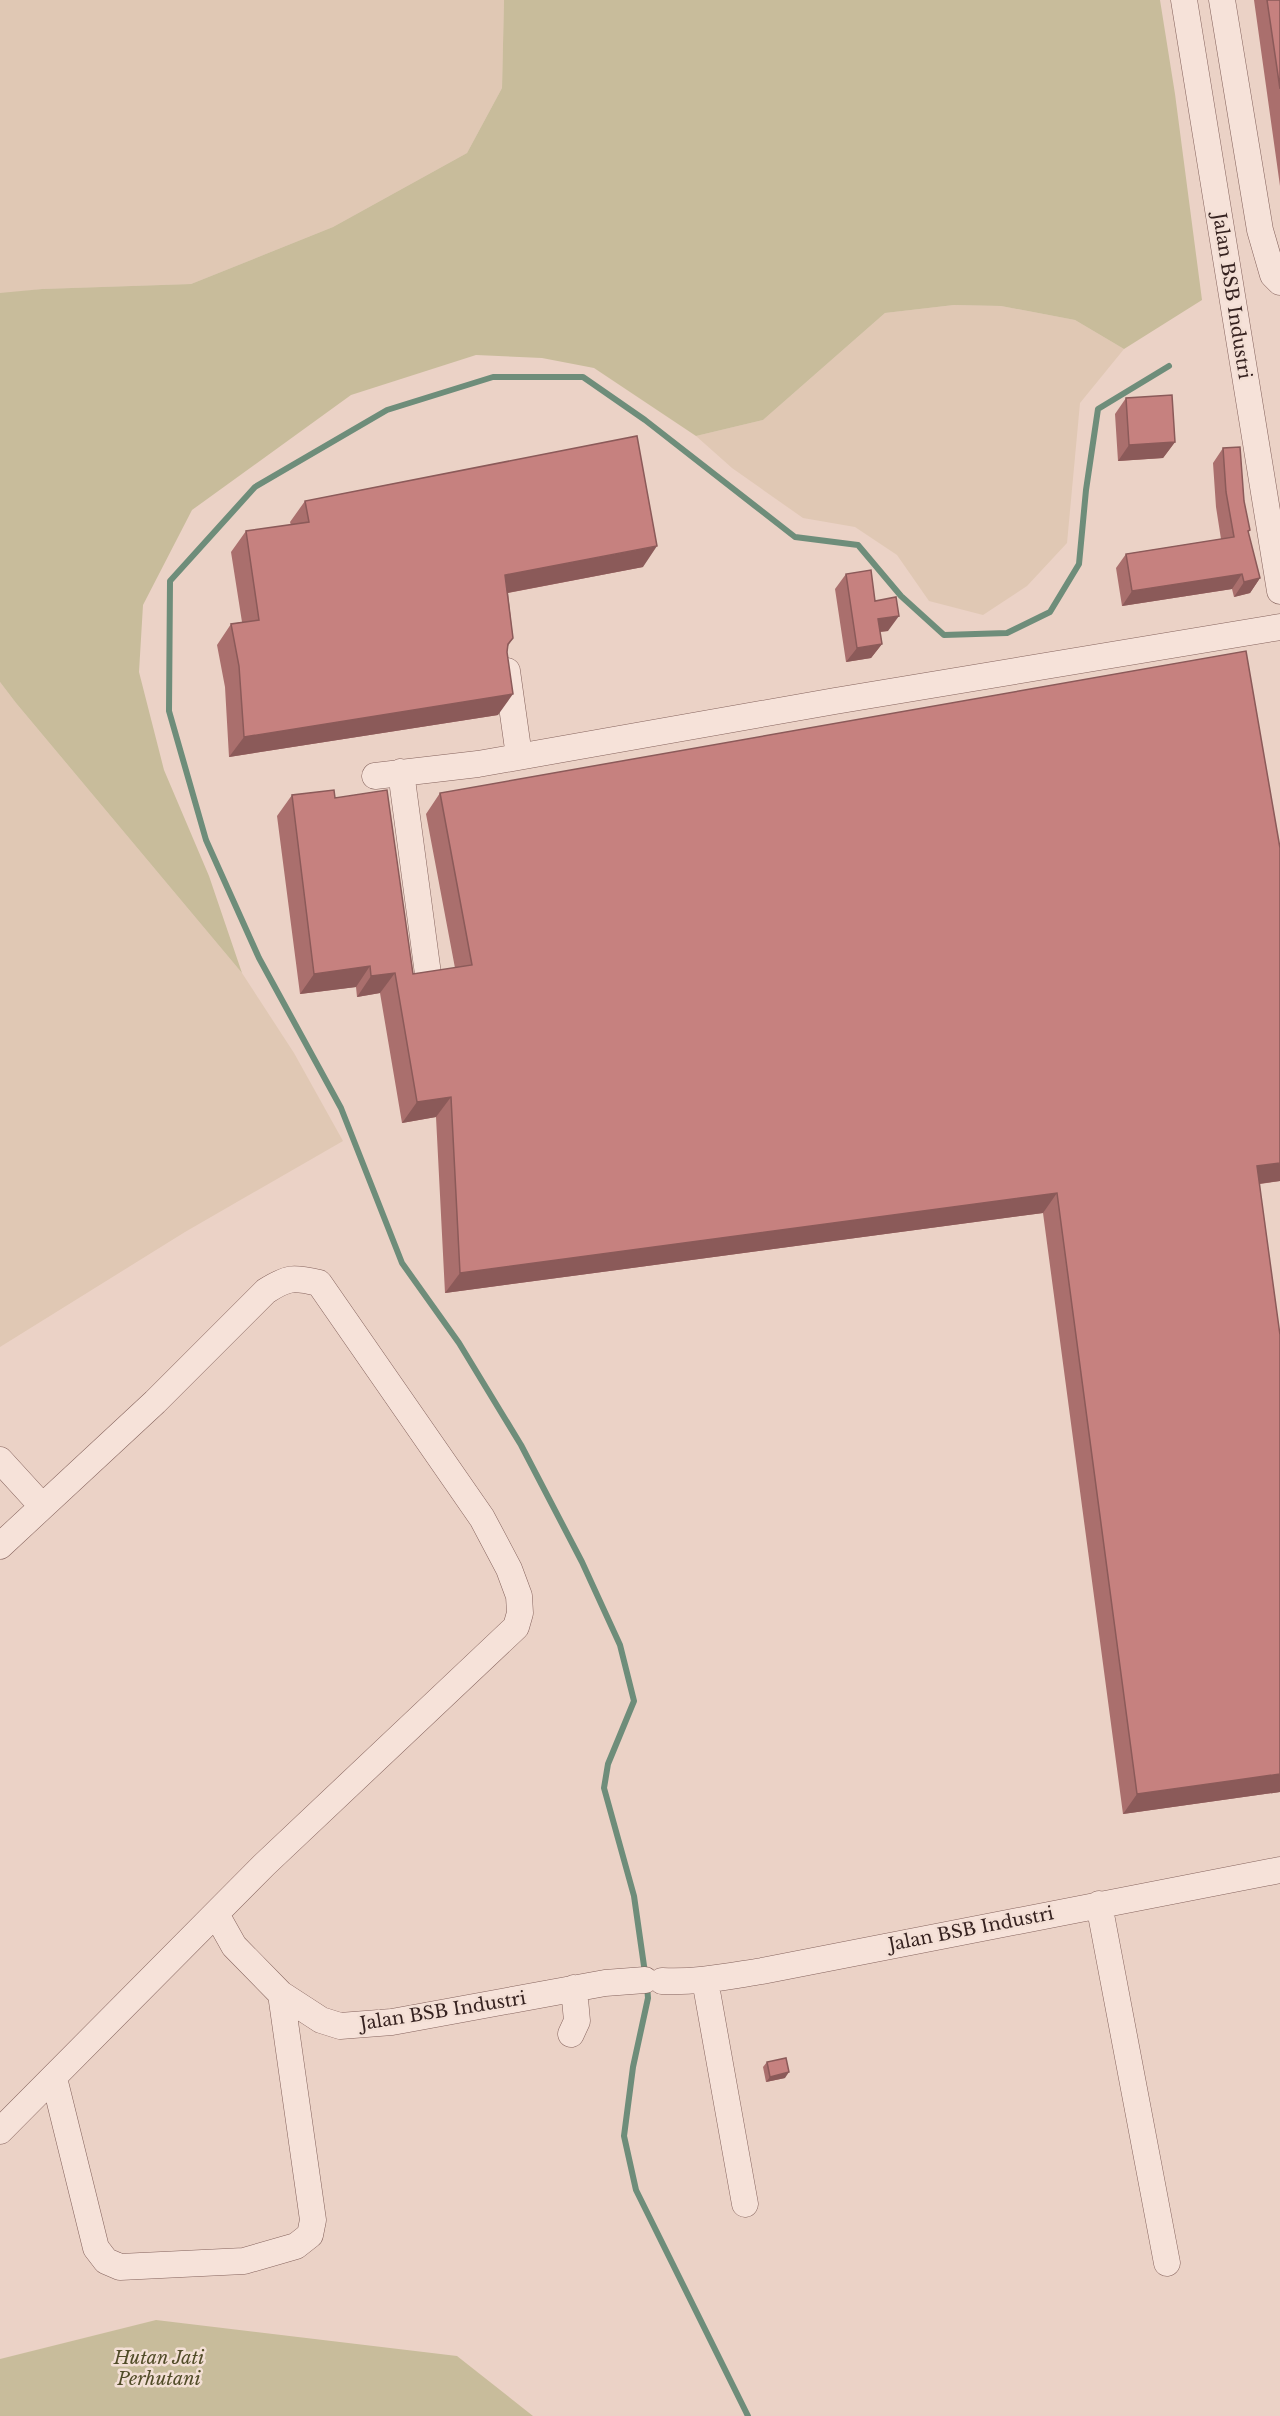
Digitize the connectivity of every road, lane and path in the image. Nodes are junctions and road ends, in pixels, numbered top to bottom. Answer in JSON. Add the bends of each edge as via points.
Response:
{"nodes":[{"id":1,"x":1184,"y":0,"type":"edge"},
{"id":2,"x":1222,"y":0,"type":"edge"},
{"id":3,"x":1280,"y":282,"type":"edge"},
{"id":4,"x":1280,"y":591,"type":"edge"},
{"id":5,"x":1280,"y":627,"type":"edge"},
{"id":6,"x":507,"y":671,"type":"edge"},
{"id":7,"x":519,"y":756,"type":"junction"},
{"id":8,"x":401,"y":772,"type":"junction"},
{"id":9,"x":375,"y":776,"type":"dead end"},
{"id":10,"x":428,"y":974,"type":"edge"},
{"id":11,"x":0,"y":1460,"type":"edge"},
{"id":12,"x":42,"y":1506,"type":"junction"},
{"id":13,"x":0,"y":1546,"type":"edge"},
{"id":14,"x":1280,"y":1870,"type":"edge"},
{"id":15,"x":1099,"y":1904,"type":"junction"},
{"id":16,"x":223,"y":1907,"type":"junction"},
{"id":17,"x":705,"y":1980,"type":"junction"},
{"id":18,"x":574,"y":1988,"type":"junction"},
{"id":19,"x":281,"y":1994,"type":"junction"},
{"id":20,"x":571,"y":2034,"type":"dead end"},
{"id":21,"x":54,"y":2078,"type":"junction"},
{"id":22,"x":0,"y":2131,"type":"edge"},
{"id":23,"x":745,"y":2204,"type":"dead end"},
{"id":24,"x":1167,"y":2263,"type":"dead end"}],
"edges":[{"from":1,"to":4,"type":"lane","name":"Jalan BSB Industri"},
{"from":2,"to":3,"type":"lane","via":[[1260,230],[1273,275]]},
{"from":5,"to":7,"type":"lane","via":[[1242,645]]},
{"from":6,"to":7,"type":"lane"},
{"from":7,"to":8,"type":"lane"},
{"from":8,"to":9,"type":"lane"},
{"from":8,"to":10,"type":"lane"},
{"from":11,"to":12,"type":"lane"},
{"from":12,"to":13,"type":"lane"},
{"from":12,"to":16,"type":"lane","via":[[155,1402],[266,1291],[284,1280],[301,1279],[318,1283],[482,1518],[509,1569],[519,1596],[516,1627]]},
{"from":14,"to":15,"type":"lane","name":"Jalan BSB Industri"},
{"from":15,"to":17,"type":"lane","name":"Jalan BSB Industri"},
{"from":15,"to":24,"type":"lane"},
{"from":16,"to":19,"type":"lane","name":"Jalan BSB Industri","via":[[234,1946]]},
{"from":16,"to":21,"type":"lane"},
{"from":17,"to":18,"type":"lane","name":"Jalan BSB Industri","via":[[605,1983]]},
{"from":17,"to":23,"type":"lane"},
{"from":18,"to":19,"type":"lane","name":"Jalan BSB Industri","via":[[392,2022],[340,2026],[321,2020]]},
{"from":18,"to":20,"type":"lane","via":[[577,2022]]},
{"from":19,"to":21,"type":"lane","via":[[313,2220],[310,2235],[296,2246],[244,2260],[120,2267],[105,2261],[96,2247]]},
{"from":21,"to":22,"type":"lane"}]}
